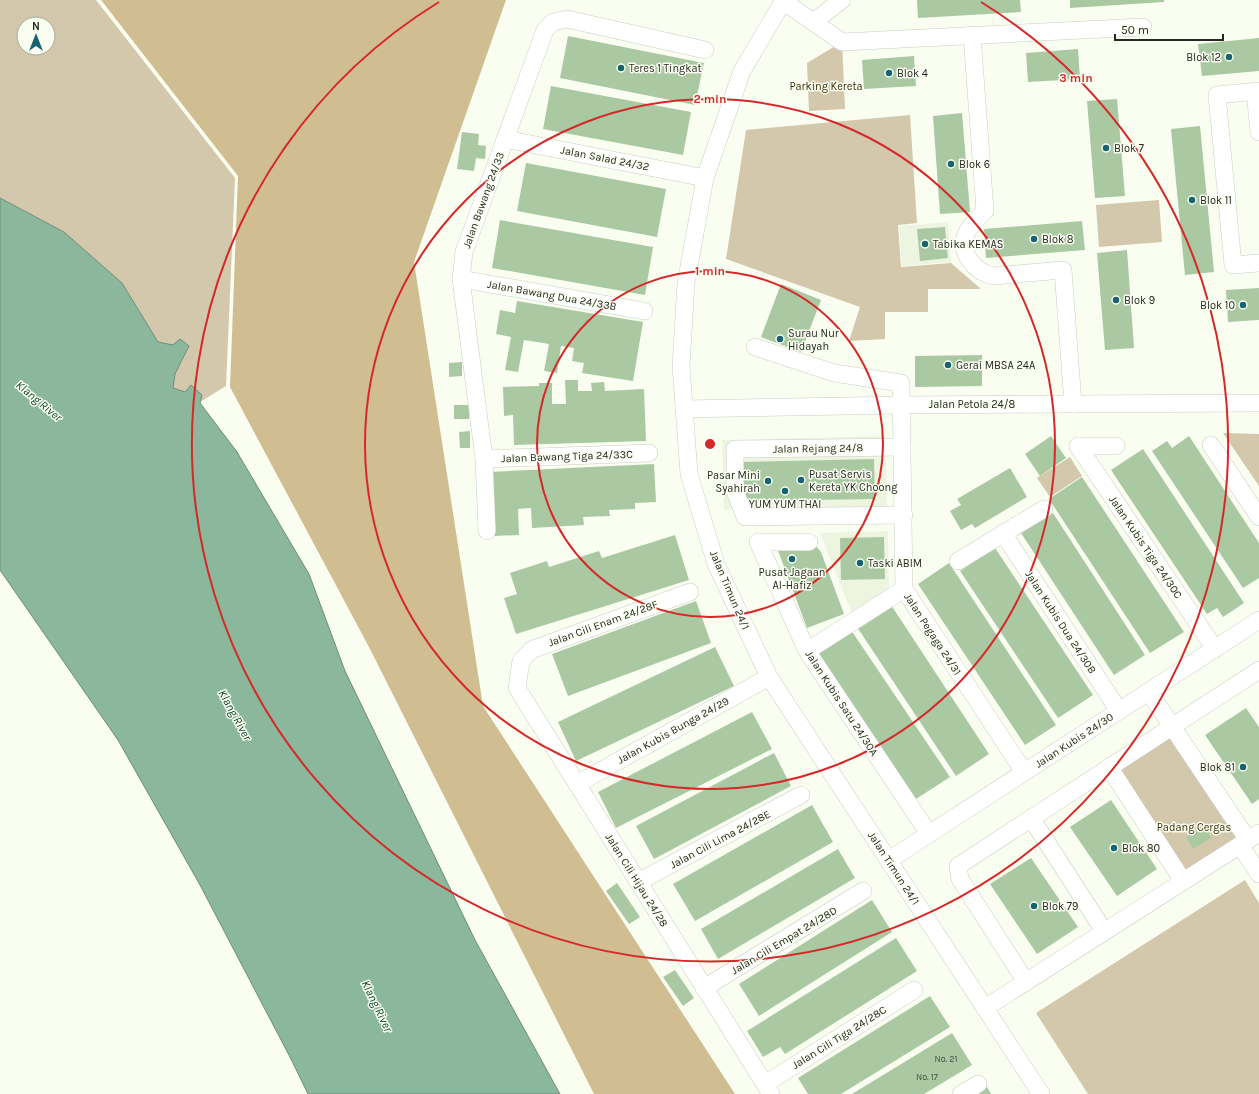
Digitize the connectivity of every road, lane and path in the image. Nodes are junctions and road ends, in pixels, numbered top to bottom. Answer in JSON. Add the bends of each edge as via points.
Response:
{"nodes":[{"id":1,"x":842,"y":0,"type":"edge"},
{"id":2,"x":783,"y":1,"type":"edge"},
{"id":3,"x":813,"y":22,"type":"junction"},
{"id":4,"x":1142,"y":27,"type":"dead end"},
{"id":5,"x":972,"y":35,"type":"junction"},
{"id":6,"x":705,"y":50,"type":"dead end"},
{"id":7,"x":1257,"y":91,"type":"edge"},
{"id":8,"x":1259,"y":132,"type":"edge"},
{"id":9,"x":506,"y":139,"type":"junction"},
{"id":10,"x":705,"y":178,"type":"junction"},
{"id":11,"x":1259,"y":263,"type":"edge"},
{"id":12,"x":461,"y":279,"type":"junction"},
{"id":13,"x":644,"y":311,"type":"dead end"},
{"id":14,"x":755,"y":347,"type":"dead end"},
{"id":15,"x":1259,"y":403,"type":"edge"},
{"id":16,"x":1073,"y":404,"type":"junction"},
{"id":17,"x":902,"y":405,"type":"junction"},
{"id":18,"x":684,"y":409,"type":"junction"},
{"id":19,"x":1211,"y":445,"type":"dead end"},
{"id":20,"x":1116,"y":446,"type":"dead end"},
{"id":21,"x":902,"y":447,"type":"junction"},
{"id":22,"x":649,"y":454,"type":"dead end"},
{"id":23,"x":484,"y":459,"type":"junction"},
{"id":24,"x":1044,"y":509,"type":"dead end"},
{"id":25,"x":904,"y":515,"type":"junction"},
{"id":26,"x":1259,"y":517,"type":"edge"},
{"id":27,"x":487,"y":532,"type":"dead end"},
{"id":28,"x":1004,"y":533,"type":"junction"},
{"id":29,"x":809,"y":542,"type":"dead end"},
{"id":30,"x":958,"y":561,"type":"dead end"},
{"id":31,"x":904,"y":589,"type":"junction"},
{"id":32,"x":690,"y":592,"type":"dead end"},
{"id":33,"x":1259,"y":620,"type":"edge"},
{"id":34,"x":1215,"y":649,"type":"junction"},
{"id":35,"x":807,"y":651,"type":"junction"},
{"id":36,"x":521,"y":662,"type":"joint"},
{"id":37,"x":1257,"y":676,"type":"edge"},
{"id":38,"x":769,"y":677,"type":"junction"},
{"id":39,"x":1149,"y":692,"type":"junction"},
{"id":40,"x":1119,"y":711,"type":"junction"},
{"id":41,"x":1172,"y":726,"type":"junction"},
{"id":42,"x":1110,"y":767,"type":"junction"},
{"id":43,"x":1024,"y":772,"type":"junction"},
{"id":44,"x":577,"y":784,"type":"junction"},
{"id":45,"x":801,"y":795,"type":"dead end"},
{"id":46,"x":1031,"y":818,"type":"junction"},
{"id":47,"x":929,"y":834,"type":"junction"},
{"id":48,"x":1249,"y":839,"type":"edge"},
{"id":49,"x":889,"y":860,"type":"junction"},
{"id":50,"x":1259,"y":874,"type":"edge"},
{"id":51,"x":1183,"y":881,"type":"junction"},
{"id":52,"x":638,"y":882,"type":"junction"},
{"id":53,"x":863,"y":891,"type":"dead end"},
{"id":54,"x":1104,"y":931,"type":"junction"},
{"id":55,"x":1026,"y":982,"type":"junction"},
{"id":56,"x":704,"y":988,"type":"junction"},
{"id":57,"x":914,"y":990,"type":"dead end"},
{"id":58,"x":985,"y":1008,"type":"junction"},
{"id":59,"x":978,"y":1084,"type":"dead end"},
{"id":60,"x":768,"y":1089,"type":"edge"},
{"id":61,"x":961,"y":1094,"type":"edge"},
{"id":62,"x":1041,"y":1094,"type":"edge"}],
"edges":[{"from":1,"to":3,"type":"street"},
{"from":2,"to":3,"type":"street"},
{"from":2,"to":10,"type":"street","name":"Jalan Timun 24/1","via":[[742,71]]},
{"from":3,"to":5,"type":"street","via":[[842,42]]},
{"from":4,"to":5,"type":"street"},
{"from":5,"to":16,"type":"street","via":[[984,211],[965,235],[963,245],[966,256],[975,268],[994,276],[1063,270]]},
{"from":6,"to":9,"type":"street","name":"Jalan Bawang 24/33","via":[[567,19],[553,22],[545,30]]},
{"from":7,"to":8,"type":"street"},
{"from":7,"to":11,"type":"street","via":[[1217,94],[1233,265]]},
{"from":9,"to":10,"type":"street","name":"Jalan Salad 24/32"},
{"from":9,"to":12,"type":"street","name":"Jalan Bawang 24/33","via":[[464,252]]},
{"from":10,"to":18,"type":"street","name":"Jalan Timun 24/1","via":[[686,283],[680,366]]},
{"from":12,"to":13,"type":"street","name":"Jalan Bawang Dua 24/33B"},
{"from":12,"to":23,"type":"street","name":"Jalan Bawang 24/33"},
{"from":14,"to":17,"type":"street","name":"Jalan Pegaga 24/31","via":[[834,373],[901,383]]},
{"from":15,"to":16,"type":"street","name":"Jalan Petola 24/8"},
{"from":16,"to":17,"type":"street","name":"Jalan Petola 24/8"},
{"from":17,"to":18,"type":"street","name":"Jalan Petola 24/8"},
{"from":17,"to":21,"type":"street","name":"Jalan Pegaga 24/31"},
{"from":18,"to":38,"type":"street","name":"Jalan Timun 24/1","via":[[689,474],[716,564]]},
{"from":19,"to":26,"type":"street"},
{"from":20,"to":34,"type":"street","name":"Jalan Kubis Tiga 24/30C","via":[[1078,446]]},
{"from":21,"to":25,"type":"street","name":"Jalan Pegaga 24/31"},
{"from":21,"to":25,"type":"street","name":"Jalan Rejang 24/8","via":[[735,449],[735,491],[746,517]]},
{"from":22,"to":23,"type":"street","name":"Jalan Bawang Tiga 24/33C"},
{"from":23,"to":27,"type":"street","name":"Jalan Bawang 24/33"},
{"from":24,"to":28,"type":"street"},
{"from":25,"to":31,"type":"street","name":"Jalan Pegaga 24/31"},
{"from":28,"to":30,"type":"street"},
{"from":28,"to":40,"type":"street","name":"Jalan Kubis Dua 24/30B"},
{"from":29,"to":35,"type":"street","name":"Jalan Kubis Satu 24/30A","via":[[758,542]]},
{"from":31,"to":35,"type":"street"},
{"from":31,"to":43,"type":"street","name":"Jalan Pegaga 24/31"},
{"from":32,"to":36,"type":"street","name":"Jalan Cili Enam 24/28F","via":[[531,650]]},
{"from":33,"to":34,"type":"street","name":"Jalan Kubis 24/30"},
{"from":34,"to":39,"type":"street","name":"Jalan Kubis 24/30"},
{"from":35,"to":47,"type":"street","name":"Jalan Kubis Satu 24/30A"},
{"from":36,"to":44,"type":"street","name":"Jalan Cili Hijau 24/28","via":[[517,688]]},
{"from":37,"to":41,"type":"street"},
{"from":38,"to":44,"type":"street","name":"Jalan Kubis Bunga 24/29"},
{"from":38,"to":49,"type":"street","name":"Jalan Timun 24/1"},
{"from":39,"to":40,"type":"street","name":"Jalan Kubis 24/30"},
{"from":39,"to":41,"type":"street"},
{"from":40,"to":43,"type":"street","name":"Jalan Kubis 24/30"},
{"from":41,"to":42,"type":"street"},
{"from":41,"to":48,"type":"street"},
{"from":42,"to":46,"type":"street"},
{"from":42,"to":51,"type":"street"},
{"from":43,"to":47,"type":"street","name":"Jalan Kubis 24/30"},
{"from":44,"to":52,"type":"street","name":"Jalan Cili Hijau 24/28"},
{"from":45,"to":52,"type":"street","name":"Jalan Cili Lima 24/28E"},
{"from":46,"to":54,"type":"street"},
{"from":46,"to":55,"type":"street","via":[[958,866],[960,879]]},
{"from":47,"to":49,"type":"street","name":"Jalan Kubis 24/30"},
{"from":48,"to":50,"type":"street"},
{"from":48,"to":51,"type":"street"},
{"from":49,"to":58,"type":"street","name":"Jalan Timun 24/1"},
{"from":51,"to":54,"type":"street"},
{"from":52,"to":56,"type":"street","name":"Jalan Cili Hijau 24/28"},
{"from":53,"to":56,"type":"street","name":"Jalan Cili Empat 24/28D"},
{"from":54,"to":55,"type":"street"},
{"from":55,"to":58,"type":"street"},
{"from":56,"to":60,"type":"street","name":"Jalan Cili Hijau 24/28"},
{"from":57,"to":60,"type":"street","name":"Jalan Cili Tiga 24/28C"},
{"from":58,"to":62,"type":"street","name":"Jalan Timun 24/1"},
{"from":59,"to":61,"type":"street"}]}
